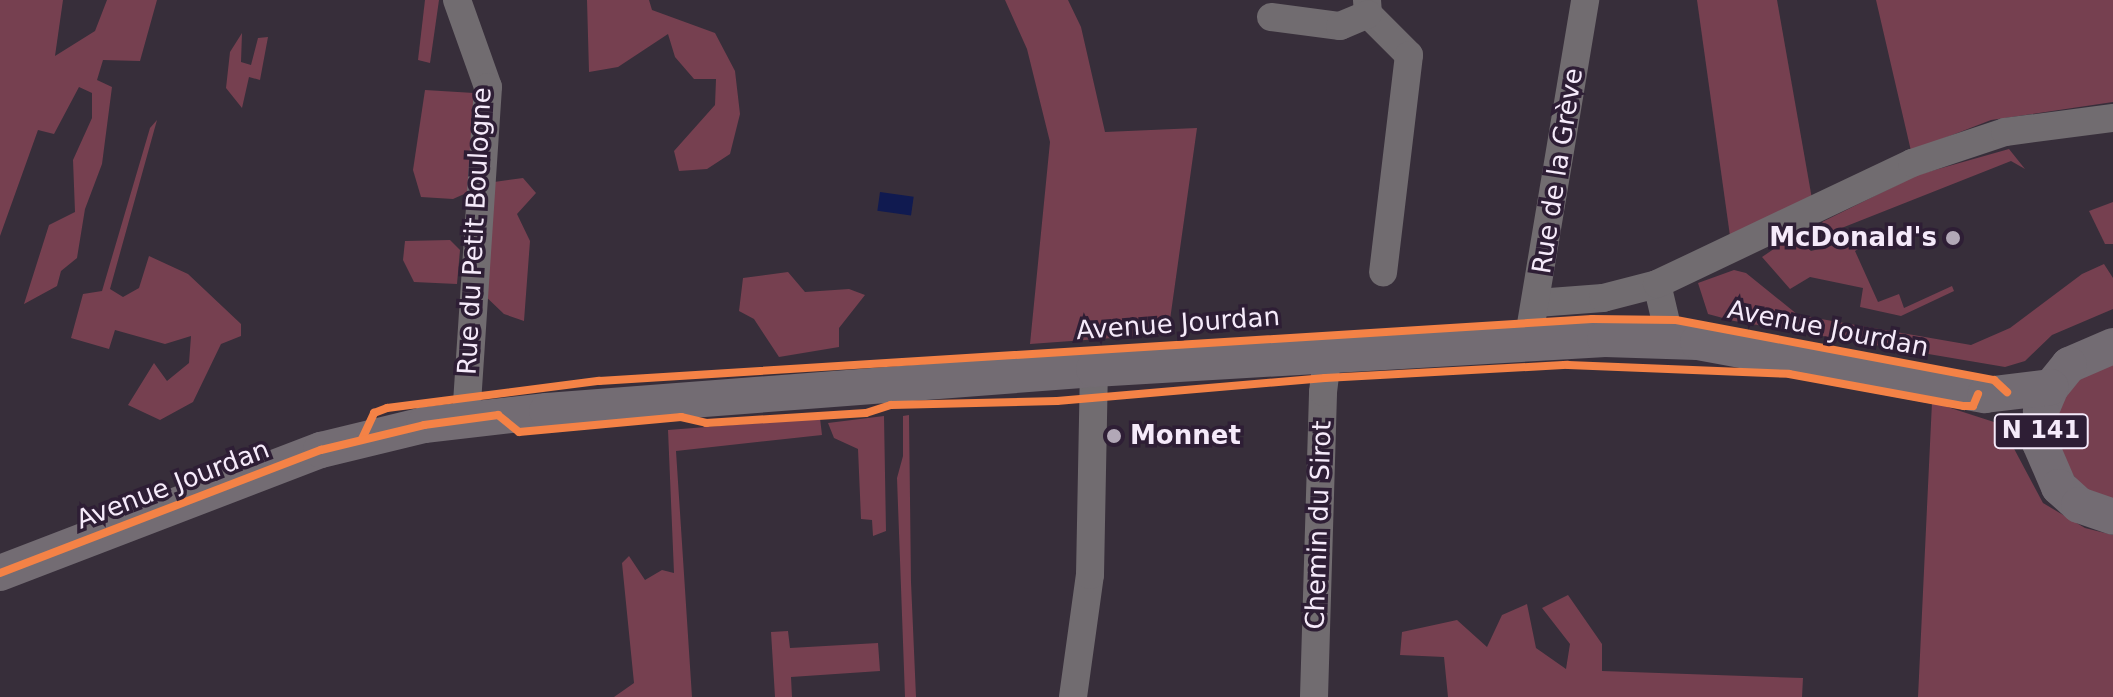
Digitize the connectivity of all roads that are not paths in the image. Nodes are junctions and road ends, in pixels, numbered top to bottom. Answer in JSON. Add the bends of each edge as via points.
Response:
{"nodes":[{"id":1,"x":457,"y":0,"type":"edge"},
{"id":2,"x":1585,"y":0,"type":"edge"},
{"id":3,"x":1368,"y":7,"type":"edge"},
{"id":4,"x":1271,"y":17,"type":"dead end"},
{"id":5,"x":2113,"y":118,"type":"edge"},
{"id":6,"x":1383,"y":272,"type":"dead end"},
{"id":7,"x":1657,"y":284,"type":"junction"},
{"id":8,"x":1537,"y":303,"type":"junction"},
{"id":9,"x":1670,"y":339,"type":"junction"},
{"id":10,"x":1528,"y":342,"type":"junction"},
{"id":11,"x":2113,"y":346,"type":"edge"},
{"id":12,"x":1328,"y":354,"type":"junction"},
{"id":13,"x":1094,"y":369,"type":"junction"},
{"id":14,"x":2051,"y":387,"type":"junction"},
{"id":15,"x":1985,"y":395,"type":"junction"},
{"id":16,"x":466,"y":419,"type":"junction"},
{"id":17,"x":2040,"y":443,"type":"junction"},
{"id":18,"x":2113,"y":517,"type":"edge"},
{"id":19,"x":0,"y":573,"type":"edge"},
{"id":20,"x":1073,"y":697,"type":"edge"},
{"id":21,"x":1314,"y":697,"type":"edge"}],
"edges":[{"from":1,"to":16,"type":"street","name":"Rue du Petit Boulogne","via":[[488,87]]},
{"from":2,"to":8,"type":"street","name":"Rue de la Grève"},
{"from":3,"to":4,"type":"street","via":[[1340,26]]},
{"from":3,"to":6,"type":"street","via":[[1409,55]]},
{"from":5,"to":7,"type":"street","via":[[2005,132],[1912,163]]},
{"from":7,"to":8,"type":"street","via":[[1603,298]]},
{"from":7,"to":9,"type":"street"},
{"from":8,"to":10,"type":"street","name":"Rue de la Grève"},
{"from":9,"to":10,"type":"main road","name":"Avenue Jourdan"},
{"from":9,"to":15,"type":"main road","name":"Avenue Jourdan","via":[[1828,363]]},
{"from":10,"to":12,"type":"main road","name":"Avenue Jourdan"},
{"from":11,"to":14,"type":"main road","number":"N 141","via":[[2069,365]]},
{"from":12,"to":13,"type":"main road","name":"Avenue Jourdan"},
{"from":12,"to":21,"type":"street","name":"Chemin du Sirot"},
{"from":13,"to":16,"type":"main road","name":"Avenue Jourdan"},
{"from":13,"to":20,"type":"street","via":[[1089,585]]},
{"from":14,"to":15,"type":"main road","name":"Avenue Jourdan"},
{"from":14,"to":17,"type":"main road","number":"N 141","via":[[2041,411]]},
{"from":15,"to":17,"type":"main road","name":"Avenue Jourdan","via":[[2022,419]]},
{"from":16,"to":19,"type":"main road","name":"Avenue Jourdan","via":[[321,450]]},
{"from":17,"to":18,"type":"main road","number":"N 141","via":[[2059,487],[2079,505]]}]}
